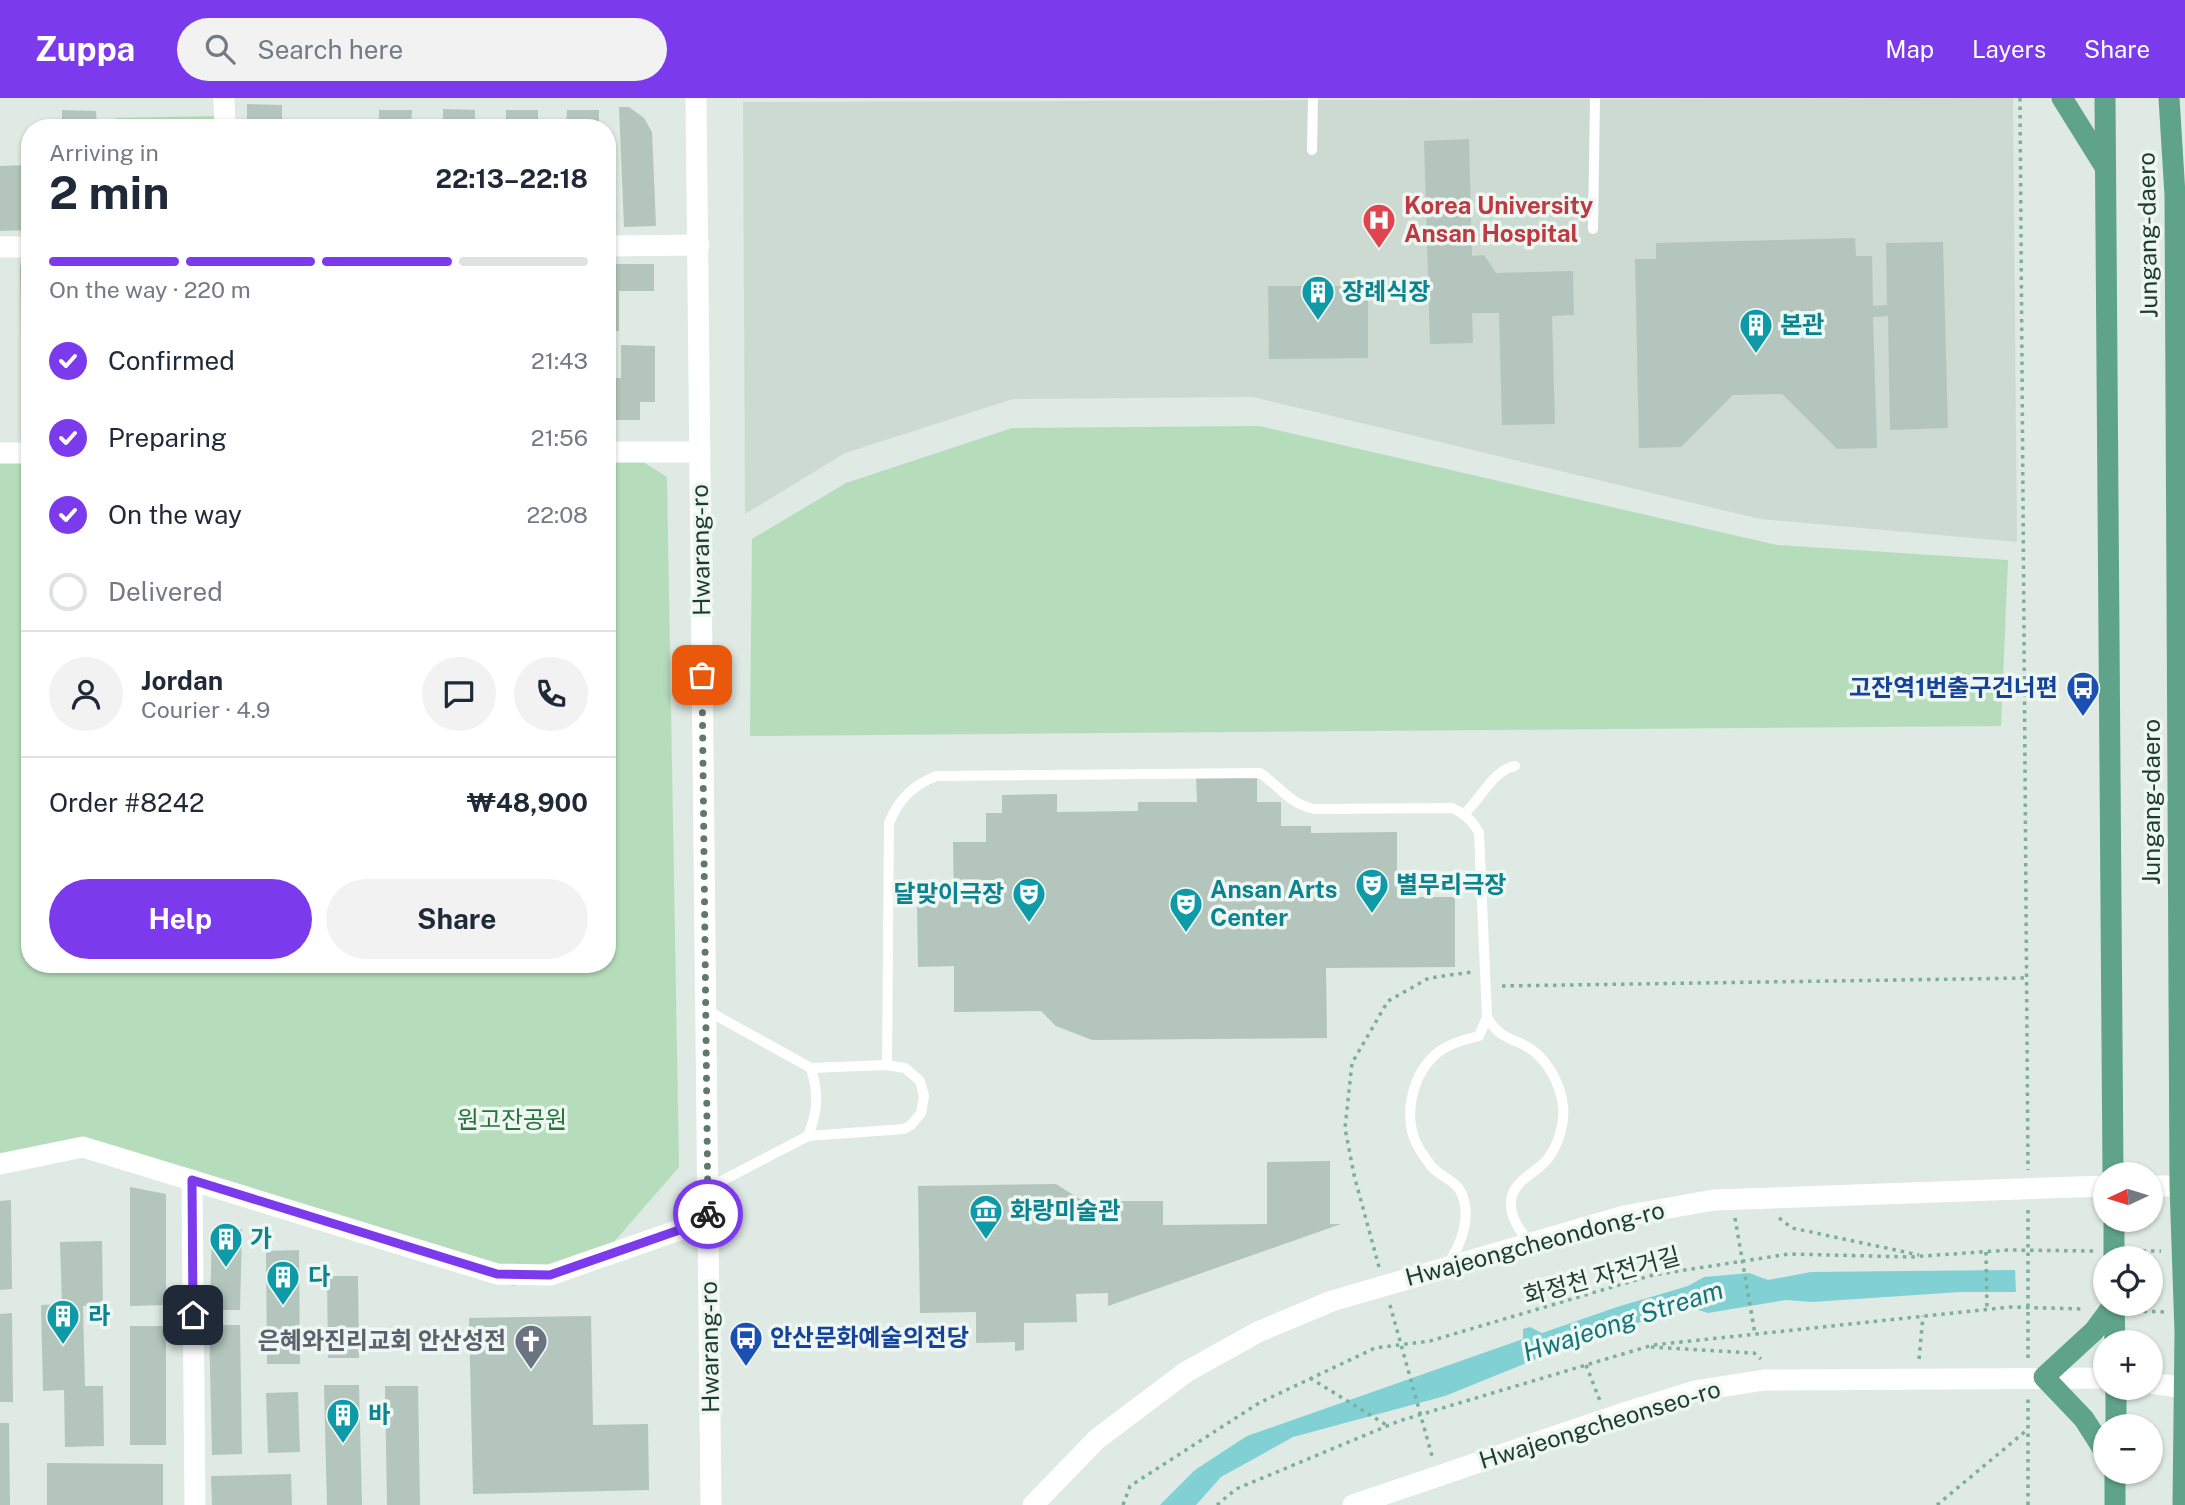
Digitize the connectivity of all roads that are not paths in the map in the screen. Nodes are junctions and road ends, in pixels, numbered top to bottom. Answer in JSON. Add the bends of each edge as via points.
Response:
{"nodes":[{"id":1,"x":224,"y":98,"type":"edge"},
{"id":2,"x":696,"y":98,"type":"edge"},
{"id":3,"x":1313,"y":98,"type":"edge"},
{"id":4,"x":1595,"y":98,"type":"edge"},
{"id":5,"x":2062,"y":98,"type":"edge"},
{"id":6,"x":2105,"y":98,"type":"edge"},
{"id":7,"x":2169,"y":98,"type":"edge"},
{"id":8,"x":225,"y":119,"type":"edge"},
{"id":9,"x":1312,"y":150,"type":"dead end"},
{"id":10,"x":2105,"y":167,"type":"junction"},
{"id":11,"x":2185,"y":174,"type":"edge"},
{"id":12,"x":2175,"y":195,"type":"junction"},
{"id":13,"x":1593,"y":229,"type":"dead end"},
{"id":14,"x":699,"y":245,"type":"junction"},
{"id":15,"x":616,"y":246,"type":"edge"},
{"id":16,"x":0,"y":247,"type":"edge"},
{"id":17,"x":21,"y":247,"type":"edge"},
{"id":18,"x":616,"y":452,"type":"edge"},
{"id":19,"x":700,"y":452,"type":"junction"},
{"id":20,"x":0,"y":453,"type":"edge"},
{"id":21,"x":21,"y":453,"type":"edge"},
{"id":22,"x":1515,"y":766,"type":"dead end"},
{"id":23,"x":1464,"y":814,"type":"junction"},
{"id":24,"x":706,"y":1010,"type":"junction"},
{"id":25,"x":1487,"y":1017,"type":"junction"},
{"id":26,"x":887,"y":1065,"type":"junction"},
{"id":27,"x":811,"y":1068,"type":"junction"},
{"id":28,"x":808,"y":1136,"type":"junction"},
{"id":29,"x":2113,"y":1162,"type":"edge"},
{"id":30,"x":0,"y":1164,"type":"edge"},
{"id":31,"x":192,"y":1180,"type":"junction"},
{"id":32,"x":2093,"y":1186,"type":"edge"},
{"id":33,"x":2163,"y":1186,"type":"edge"},
{"id":34,"x":2183,"y":1186,"type":"edge"},
{"id":35,"x":708,"y":1188,"type":"junction"},
{"id":36,"x":708,"y":1220,"type":"junction"},
{"id":37,"x":1530,"y":1242,"type":"junction"},
{"id":38,"x":1447,"y":1266,"type":"junction"},
{"id":39,"x":2185,"y":1332,"type":"edge"},
{"id":40,"x":2093,"y":1344,"type":"edge"},
{"id":41,"x":2036,"y":1377,"type":"junction"},
{"id":42,"x":2093,"y":1378,"type":"edge"},
{"id":43,"x":2163,"y":1385,"type":"edge"},
{"id":44,"x":2185,"y":1388,"type":"edge"},
{"id":45,"x":2093,"y":1433,"type":"edge"},
{"id":46,"x":2115,"y":1484,"type":"edge"},
{"id":47,"x":1378,"y":1501,"type":"edge"},
{"id":48,"x":195,"y":1505,"type":"edge"},
{"id":49,"x":712,"y":1505,"type":"edge"},
{"id":50,"x":1033,"y":1505,"type":"edge"},
{"id":51,"x":1353,"y":1505,"type":"edge"},
{"id":52,"x":2115,"y":1505,"type":"edge"},
{"id":53,"x":2183,"y":1505,"type":"edge"}],
"edges":[{"from":1,"to":8,"type":"street"},
{"from":2,"to":14,"type":"street","name":"Hwarang-ro"},
{"from":3,"to":9,"type":"lane"},
{"from":4,"to":13,"type":"lane"},
{"from":5,"to":10,"type":"main road"},
{"from":6,"to":10,"type":"main road","name":"Jungang-daero"},
{"from":7,"to":12,"type":"main road","name":"Jungang-daero"},
{"from":10,"to":29,"type":"main road","name":"Jungang-daero"},
{"from":11,"to":12,"type":"main road"},
{"from":12,"to":34,"type":"main road","name":"Jungang-daero"},
{"from":14,"to":15,"type":"street"},
{"from":14,"to":19,"type":"street","name":"Hwarang-ro"},
{"from":16,"to":17,"type":"street"},
{"from":18,"to":19,"type":"street"},
{"from":19,"to":24,"type":"street","name":"Hwarang-ro"},
{"from":20,"to":21,"type":"street"},
{"from":22,"to":23,"type":"lane","via":[[1497,774]]},
{"from":23,"to":25,"type":"lane","via":[[1479,833]]},
{"from":23,"to":26,"type":"lane","via":[[1452,808],[1314,809],[1292,801],[1260,773],[936,776],[905,795],[889,823]]},
{"from":24,"to":27,"type":"lane"},
{"from":24,"to":35,"type":"street","name":"Hwarang-ro"},
{"from":25,"to":37,"type":"lane","via":[[1503,1037],[1526,1046],[1545,1062],[1558,1083],[1563,1107],[1560,1134],[1549,1157],[1518,1185],[1511,1199],[1512,1217]]},
{"from":25,"to":38,"type":"lane","via":[[1479,1036],[1455,1042],[1434,1056],[1419,1075],[1411,1098],[1410,1123],[1418,1148],[1434,1169],[1456,1183],[1464,1198],[1462,1237]]},
{"from":26,"to":27,"type":"lane"},
{"from":26,"to":28,"type":"lane","via":[[911,1071],[923,1087],[924,1104],[911,1125],[897,1131]]},
{"from":27,"to":28,"type":"lane","via":[[818,1089],[816,1116]]},
{"from":28,"to":35,"type":"lane"},
{"from":30,"to":31,"type":"street","via":[[83,1147]]},
{"from":31,"to":36,"type":"street","via":[[497,1274],[550,1275]]},
{"from":31,"to":48,"type":"street"},
{"from":32,"to":37,"type":"street","name":"Hwajeongcheondong-ro","via":[[1714,1200],[1624,1216]]},
{"from":33,"to":34,"type":"street"},
{"from":34,"to":39,"type":"main road","name":"Jungang-daero"},
{"from":35,"to":36,"type":"street","name":"Hwarang-ro"},
{"from":36,"to":49,"type":"street","name":"Hwarang-ro"},
{"from":37,"to":38,"type":"street","name":"Hwajeongcheondong-ro"},
{"from":38,"to":50,"type":"street","name":"Hwajeongcheondong-ro","via":[[1332,1301],[1258,1332],[1186,1372],[1097,1439]]},
{"from":39,"to":44,"type":"main road","name":"Jungang-daero"},
{"from":40,"to":41,"type":"main road"},
{"from":41,"to":42,"type":"street","name":"Hwajeongcheonseo-ro"},
{"from":41,"to":45,"type":"main road","via":[[2084,1419]]},
{"from":41,"to":47,"type":"street","name":"Hwajeongcheonseo-ro","via":[[1764,1380],[1695,1391]]},
{"from":43,"to":44,"type":"street"},
{"from":44,"to":53,"type":"main road","name":"Jungang-daero"},
{"from":46,"to":52,"type":"main road"},
{"from":47,"to":51,"type":"street","name":"Hwajeongcheonseo-ro"}]}
